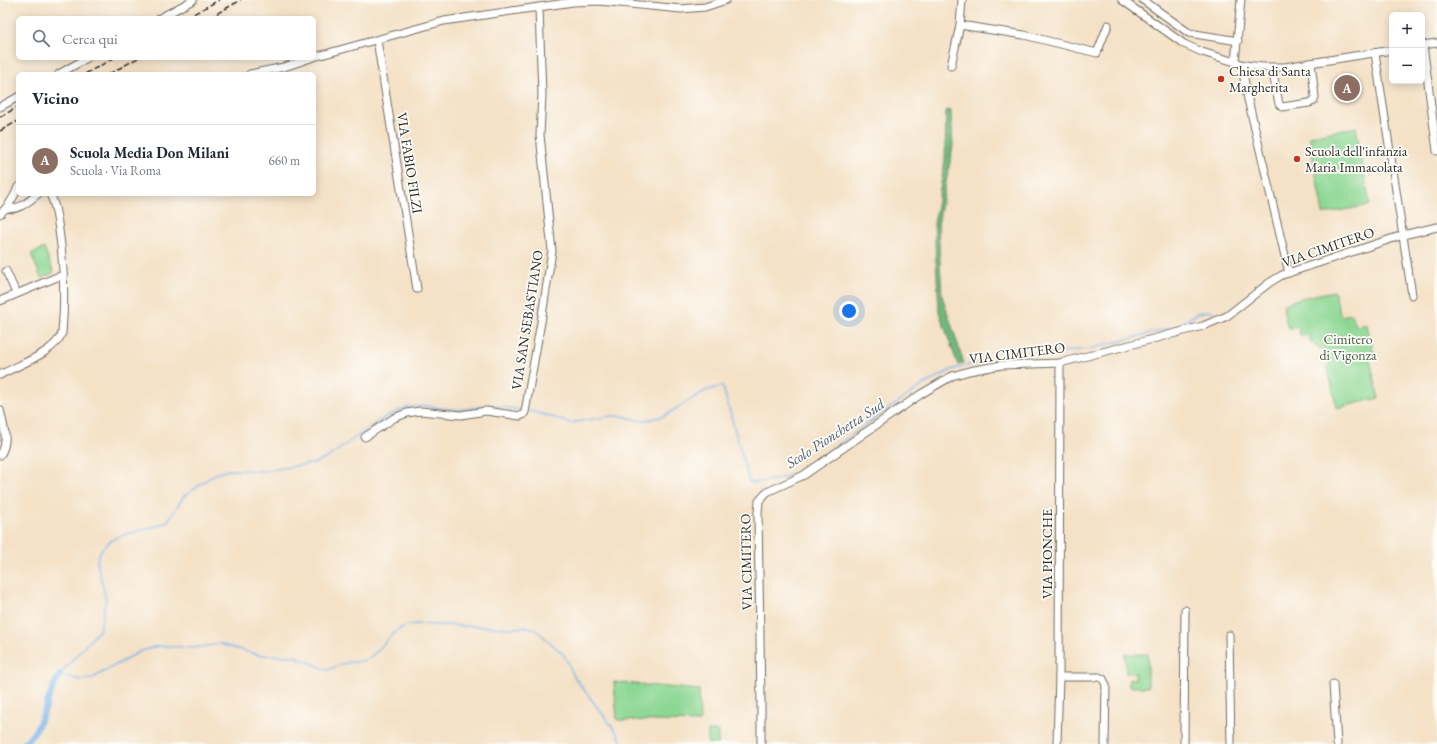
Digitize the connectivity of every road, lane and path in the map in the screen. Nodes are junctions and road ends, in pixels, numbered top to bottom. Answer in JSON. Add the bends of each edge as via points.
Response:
{"nodes":[{"id":1,"x":194,"y":0,"type":"edge"},
{"id":2,"x":726,"y":0,"type":"edge"},
{"id":3,"x":962,"y":0,"type":"edge"},
{"id":4,"x":1122,"y":0,"type":"edge"},
{"id":5,"x":1143,"y":0,"type":"edge"},
{"id":6,"x":1241,"y":0,"type":"edge"},
{"id":7,"x":716,"y":2,"type":"edge"},
{"id":8,"x":543,"y":5,"type":"edge"},
{"id":9,"x":164,"y":16,"type":"edge"},
{"id":10,"x":960,"y":25,"type":"junction"},
{"id":11,"x":1108,"y":25,"type":"dead end"},
{"id":12,"x":1189,"y":32,"type":"junction"},
{"id":13,"x":377,"y":40,"type":"junction"},
{"id":14,"x":1238,"y":41,"type":"junction"},
{"id":15,"x":1437,"y":43,"type":"edge"},
{"id":16,"x":1184,"y":44,"type":"junction"},
{"id":17,"x":1425,"y":45,"type":"edge"},
{"id":18,"x":1422,"y":48,"type":"edge"},
{"id":19,"x":1389,"y":51,"type":"edge"},
{"id":20,"x":1375,"y":53,"type":"junction"},
{"id":21,"x":316,"y":57,"type":"edge"},
{"id":22,"x":83,"y":60,"type":"edge"},
{"id":23,"x":308,"y":60,"type":"edge"},
{"id":24,"x":1236,"y":62,"type":"junction"},
{"id":25,"x":1311,"y":63,"type":"junction"},
{"id":26,"x":1245,"y":64,"type":"junction"},
{"id":27,"x":951,"y":66,"type":"dead end"},
{"id":28,"x":1272,"y":68,"type":"junction"},
{"id":29,"x":285,"y":70,"type":"edge"},
{"id":30,"x":62,"y":72,"type":"edge"},
{"id":31,"x":268,"y":72,"type":"edge"},
{"id":32,"x":16,"y":98,"type":"edge"},
{"id":33,"x":0,"y":107,"type":"edge"},
{"id":34,"x":1437,"y":151,"type":"edge"},
{"id":35,"x":16,"y":192,"type":"edge"},
{"id":36,"x":35,"y":196,"type":"edge"},
{"id":37,"x":51,"y":196,"type":"edge"},
{"id":38,"x":7,"y":208,"type":"junction"},
{"id":39,"x":0,"y":214,"type":"edge"},
{"id":40,"x":1437,"y":227,"type":"edge"},
{"id":41,"x":1403,"y":235,"type":"junction"},
{"id":42,"x":6,"y":271,"type":"dead end"},
{"id":43,"x":1289,"y":273,"type":"junction"},
{"id":44,"x":63,"y":276,"type":"junction"},
{"id":45,"x":417,"y":289,"type":"dead end"},
{"id":46,"x":16,"y":293,"type":"junction"},
{"id":47,"x":1412,"y":294,"type":"dead end"},
{"id":48,"x":0,"y":301,"type":"edge"},
{"id":49,"x":1060,"y":363,"type":"junction"},
{"id":50,"x":0,"y":375,"type":"edge"},
{"id":51,"x":0,"y":410,"type":"edge"},
{"id":52,"x":365,"y":436,"type":"dead end"},
{"id":53,"x":0,"y":455,"type":"edge"},
{"id":54,"x":1185,"y":610,"type":"dead end"},
{"id":55,"x":1229,"y":636,"type":"dead end"},
{"id":56,"x":1059,"y":677,"type":"junction"},
{"id":57,"x":1333,"y":684,"type":"dead end"},
{"id":58,"x":761,"y":744,"type":"edge"},
{"id":59,"x":1057,"y":744,"type":"edge"},
{"id":60,"x":1105,"y":744,"type":"edge"},
{"id":61,"x":1184,"y":744,"type":"edge"},
{"id":62,"x":1231,"y":744,"type":"edge"},
{"id":63,"x":1337,"y":744,"type":"edge"}],
"edges":[{"from":1,"to":9,"type":"street"},
{"from":2,"to":7,"type":"street"},
{"from":3,"to":10,"type":"street"},
{"from":4,"to":16,"type":"street"},
{"from":5,"to":12,"type":"street"},
{"from":6,"to":14,"type":"street"},
{"from":7,"to":8,"type":"street","via":[[705,8],[681,10],[599,1]]},
{"from":8,"to":13,"type":"street","via":[[444,21]]},
{"from":8,"to":52,"type":"street","name":"VIA SAN SEBASTIANO","via":[[540,135],[552,251],[525,412],[520,416],[486,411],[461,415],[420,411],[400,415]]},
{"from":10,"to":11,"type":"street","via":[[1024,35],[1096,53]]},
{"from":10,"to":27,"type":"street"},
{"from":12,"to":14,"type":"street"},
{"from":12,"to":16,"type":"street"},
{"from":13,"to":21,"type":"street"},
{"from":13,"to":45,"type":"street","name":"VIA FABIO FILZI"},
{"from":14,"to":24,"type":"street"},
{"from":15,"to":17,"type":"street"},
{"from":16,"to":24,"type":"street"},
{"from":18,"to":34,"type":"street"},
{"from":19,"to":20,"type":"street"},
{"from":20,"to":25,"type":"street"},
{"from":20,"to":41,"type":"street"},
{"from":22,"to":30,"type":"street"},
{"from":23,"to":29,"type":"street"},
{"from":24,"to":26,"type":"street"},
{"from":25,"to":28,"type":"street"},
{"from":25,"to":28,"type":"street","via":[[1314,100],[1310,103],[1282,107],[1279,104]]},
{"from":26,"to":28,"type":"street"},
{"from":26,"to":43,"type":"street","via":[[1244,83]]},
{"from":29,"to":31,"type":"street"},
{"from":32,"to":33,"type":"street"},
{"from":35,"to":38,"type":"street"},
{"from":36,"to":38,"type":"street","via":[[20,207],[11,210]]},
{"from":37,"to":44,"type":"street","via":[[57,216]]},
{"from":38,"to":39,"type":"street"},
{"from":40,"to":41,"type":"street","name":"VIA CIMITERO"},
{"from":41,"to":43,"type":"street","name":"VIA CIMITERO"},
{"from":41,"to":47,"type":"street"},
{"from":42,"to":46,"type":"street"},
{"from":43,"to":49,"type":"street","name":"VIA CIMITERO","via":[[1276,279],[1227,316],[1214,322]]},
{"from":44,"to":46,"type":"street"},
{"from":44,"to":50,"type":"street","via":[[61,338],[46,352]]},
{"from":46,"to":48,"type":"street"},
{"from":49,"to":56,"type":"street","name":"VIA PIONCHE"},
{"from":49,"to":58,"type":"street","name":"VIA CIMITERO","via":[[1002,365],[952,376],[921,394],[811,471],[767,492],[761,498],[758,513]]},
{"from":51,"to":53,"type":"street","via":[[5,445]]},
{"from":54,"to":61,"type":"street"},
{"from":55,"to":62,"type":"street"},
{"from":56,"to":59,"type":"street","name":"VIA PIONCHE"},
{"from":56,"to":60,"type":"street","via":[[1099,678],[1105,682]]},
{"from":57,"to":63,"type":"street"}]}
